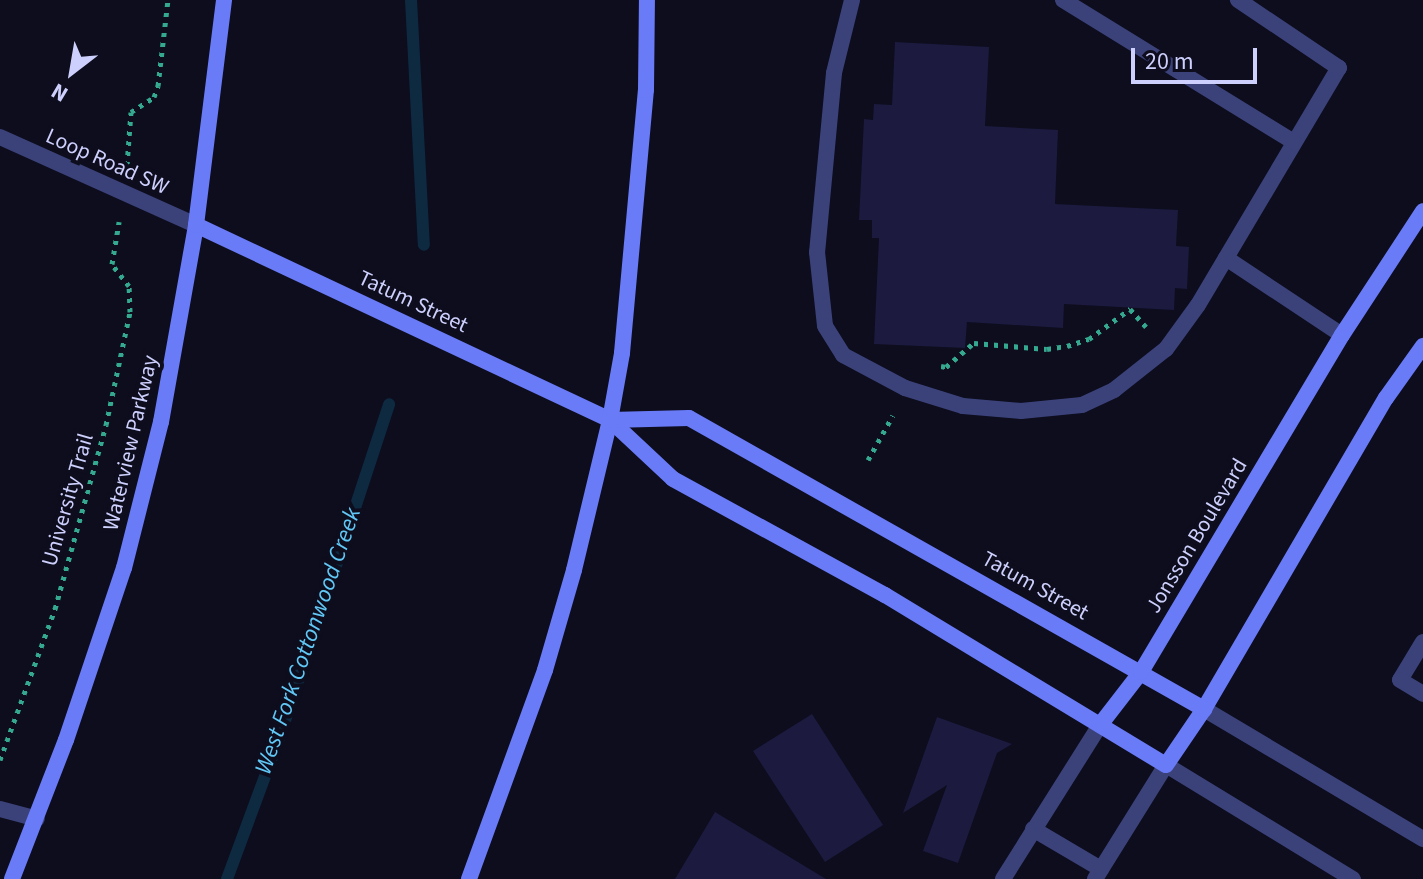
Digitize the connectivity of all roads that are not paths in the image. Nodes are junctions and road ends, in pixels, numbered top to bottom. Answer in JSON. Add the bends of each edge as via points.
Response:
{"nodes":[{"id":1,"x":224,"y":0,"type":"edge"},
{"id":2,"x":647,"y":0,"type":"edge"},
{"id":3,"x":852,"y":0,"type":"edge"},
{"id":4,"x":1063,"y":0,"type":"edge"},
{"id":5,"x":1238,"y":0,"type":"edge"},
{"id":6,"x":0,"y":137,"type":"edge"},
{"id":7,"x":1294,"y":142,"type":"junction"},
{"id":8,"x":1423,"y":211,"type":"edge"},
{"id":9,"x":196,"y":225,"type":"junction"},
{"id":10,"x":1226,"y":258,"type":"junction"},
{"id":11,"x":1342,"y":335,"type":"junction"},
{"id":12,"x":1423,"y":346,"type":"edge"},
{"id":13,"x":610,"y":420,"type":"junction"},
{"id":14,"x":1423,"y":642,"type":"edge"},
{"id":15,"x":1141,"y":672,"type":"junction"},
{"id":16,"x":1423,"y":694,"type":"edge"},
{"id":17,"x":1204,"y":709,"type":"junction"},
{"id":18,"x":1100,"y":725,"type":"junction"},
{"id":19,"x":1166,"y":765,"type":"junction"},
{"id":20,"x":0,"y":809,"type":"edge"},
{"id":21,"x":37,"y":819,"type":"junction"},
{"id":22,"x":1033,"y":829,"type":"junction"},
{"id":23,"x":1423,"y":839,"type":"edge"},
{"id":24,"x":1098,"y":874,"type":"edge"},
{"id":25,"x":12,"y":879,"type":"edge"},
{"id":26,"x":469,"y":879,"type":"edge"},
{"id":27,"x":1003,"y":879,"type":"edge"},
{"id":28,"x":1353,"y":879,"type":"edge"}],
"edges":[{"from":1,"to":9,"type":"street","name":"Waterview Parkway"},
{"from":2,"to":13,"type":"street","via":[[646,90],[622,353]]},
{"from":3,"to":10,"type":"street","via":[[834,73],[817,252],[825,326],[843,355],[924,395],[963,406],[1021,411],[1082,405],[1114,390],[1166,349]]},
{"from":4,"to":7,"type":"street"},
{"from":5,"to":7,"type":"street","via":[[1339,68]]},
{"from":6,"to":9,"type":"street","name":"Loop Road SW"},
{"from":7,"to":10,"type":"street"},
{"from":8,"to":11,"type":"street","name":"Jonsson Boulevard"},
{"from":9,"to":13,"type":"street","name":"Tatum Street"},
{"from":9,"to":21,"type":"street","name":"Waterview Parkway","via":[[161,422],[124,568]]},
{"from":10,"to":11,"type":"street"},
{"from":11,"to":15,"type":"street","name":"Jonsson Boulevard"},
{"from":12,"to":17,"type":"street","via":[[1386,398]]},
{"from":13,"to":15,"type":"street","name":"Tatum Street","via":[[689,418]]},
{"from":13,"to":18,"type":"street","name":"Tatum Street","via":[[673,479],[885,595]]},
{"from":13,"to":26,"type":"street","via":[[545,670]]},
{"from":14,"to":16,"type":"street","via":[[1400,680]]},
{"from":15,"to":17,"type":"street","name":"Tatum Street"},
{"from":15,"to":18,"type":"street","name":"Jonsson Boulevard"},
{"from":17,"to":19,"type":"street"},
{"from":17,"to":23,"type":"street","name":"Tatum Street"},
{"from":18,"to":19,"type":"street","name":"Tatum Street"},
{"from":18,"to":22,"type":"street","name":"Jonsson Boulevard"},
{"from":19,"to":24,"type":"street"},
{"from":19,"to":28,"type":"street","name":"Tatum Street"},
{"from":20,"to":21,"type":"street"},
{"from":21,"to":25,"type":"street","name":"Waterview Parkway"},
{"from":22,"to":24,"type":"street"},
{"from":22,"to":27,"type":"street","name":"Jonsson Boulevard"}]}
